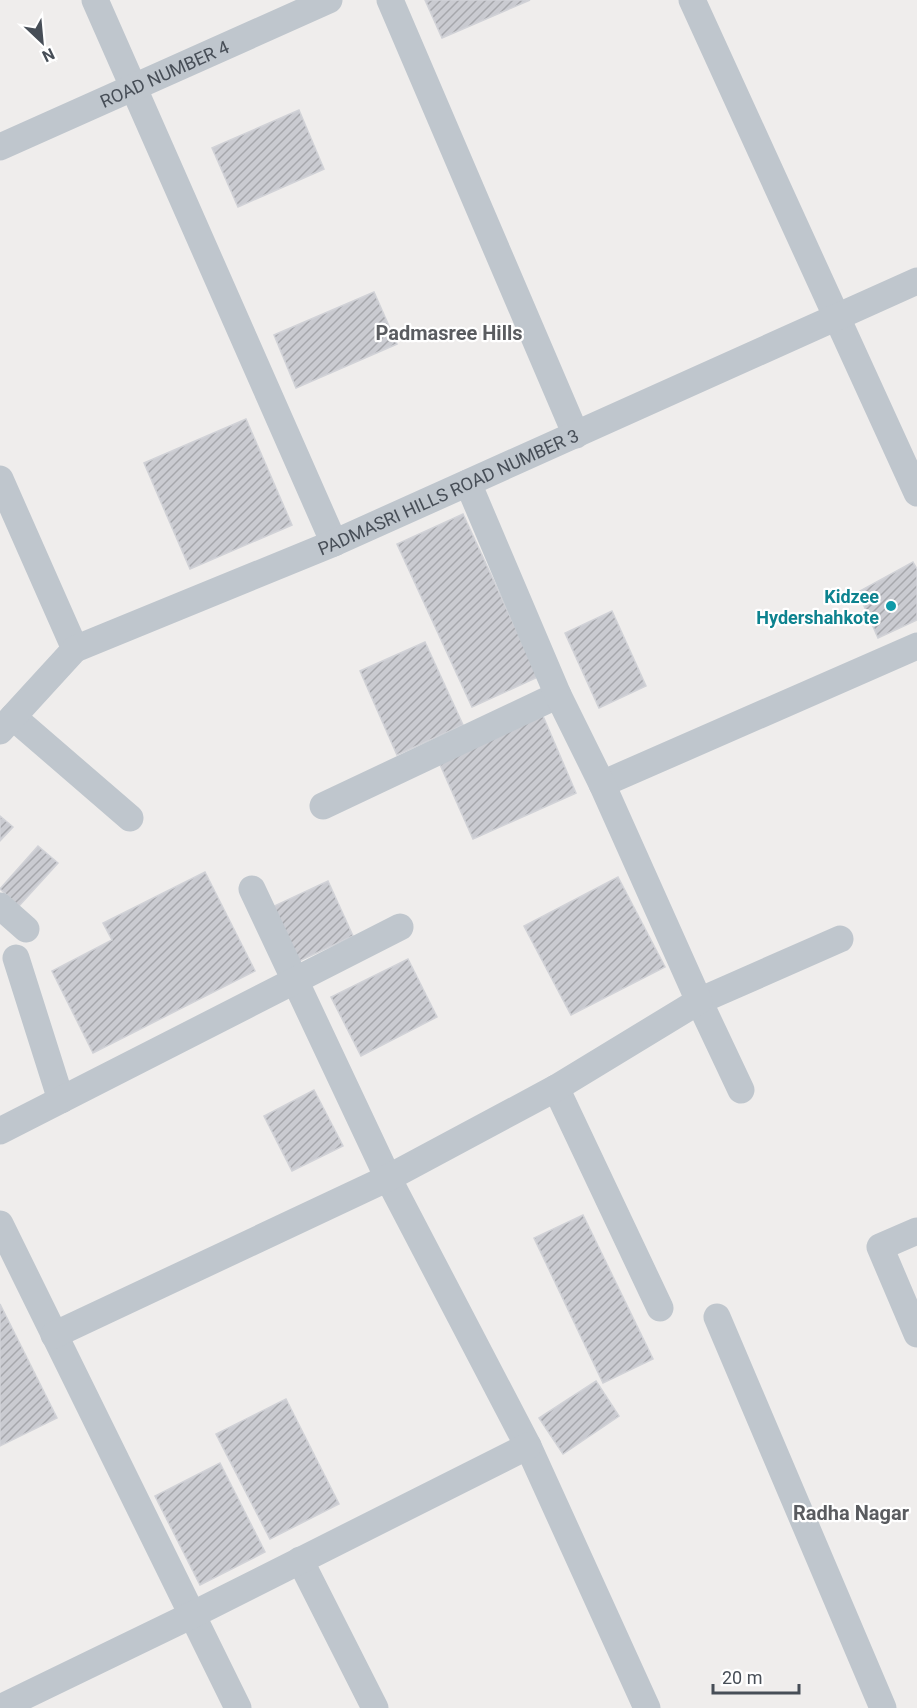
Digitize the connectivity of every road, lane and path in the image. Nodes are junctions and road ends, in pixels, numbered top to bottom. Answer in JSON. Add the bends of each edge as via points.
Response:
{"nodes":[{"id":1,"x":95,"y":0,"type":"edge"},
{"id":2,"x":329,"y":0,"type":"edge"},
{"id":3,"x":390,"y":0,"type":"edge"},
{"id":4,"x":692,"y":0,"type":"edge"},
{"id":5,"x":134,"y":88,"type":"junction"},
{"id":6,"x":0,"y":147,"type":"edge"},
{"id":7,"x":917,"y":281,"type":"edge"},
{"id":8,"x":836,"y":318,"type":"junction"},
{"id":9,"x":576,"y":435,"type":"junction"},
{"id":10,"x":468,"y":483,"type":"junction"},
{"id":11,"x":917,"y":493,"type":"edge"},
{"id":12,"x":3,"y":496,"type":"edge"},
{"id":13,"x":334,"y":543,"type":"junction"},
{"id":14,"x":917,"y":646,"type":"edge"},
{"id":15,"x":75,"y":649,"type":"junction"},
{"id":16,"x":558,"y":695,"type":"junction"},
{"id":17,"x":6,"y":724,"type":"edge"},
{"id":18,"x":602,"y":784,"type":"junction"},
{"id":19,"x":323,"y":806,"type":"dead end"},
{"id":20,"x":130,"y":818,"type":"dead end"},
{"id":21,"x":252,"y":889,"type":"dead end"},
{"id":22,"x":0,"y":906,"type":"edge"},
{"id":23,"x":400,"y":927,"type":"dead end"},
{"id":24,"x":26,"y":929,"type":"dead end"},
{"id":25,"x":840,"y":939,"type":"dead end"},
{"id":26,"x":16,"y":958,"type":"dead end"},
{"id":27,"x":295,"y":981,"type":"junction"},
{"id":28,"x":699,"y":1001,"type":"junction"},
{"id":29,"x":556,"y":1088,"type":"junction"},
{"id":30,"x":741,"y":1090,"type":"dead end"},
{"id":31,"x":61,"y":1100,"type":"junction"},
{"id":32,"x":0,"y":1131,"type":"edge"},
{"id":33,"x":388,"y":1178,"type":"junction"},
{"id":34,"x":0,"y":1224,"type":"edge"},
{"id":35,"x":917,"y":1231,"type":"edge"},
{"id":36,"x":660,"y":1308,"type":"dead end"},
{"id":37,"x":717,"y":1317,"type":"dead end"},
{"id":38,"x":917,"y":1334,"type":"edge"},
{"id":39,"x":54,"y":1335,"type":"junction"},
{"id":40,"x":528,"y":1446,"type":"junction"},
{"id":41,"x":300,"y":1560,"type":"junction"},
{"id":42,"x":192,"y":1615,"type":"junction"},
{"id":43,"x":0,"y":1708,"type":"edge"},
{"id":44,"x":238,"y":1708,"type":"edge"},
{"id":45,"x":375,"y":1708,"type":"edge"},
{"id":46,"x":647,"y":1708,"type":"edge"},
{"id":47,"x":883,"y":1708,"type":"edge"}],
"edges":[{"from":1,"to":5,"type":"street"},
{"from":2,"to":5,"type":"street","name":"ROAD NUMBER 4"},
{"from":3,"to":9,"type":"street"},
{"from":4,"to":8,"type":"street"},
{"from":5,"to":6,"type":"street","name":"ROAD NUMBER 4"},
{"from":5,"to":13,"type":"street"},
{"from":7,"to":8,"type":"street","name":"PADMASRI HILLS ROAD NUMBER 3"},
{"from":8,"to":9,"type":"street","name":"PADMASRI HILLS ROAD NUMBER 3"},
{"from":8,"to":11,"type":"street"},
{"from":9,"to":10,"type":"street","name":"PADMASRI HILLS ROAD NUMBER 3"},
{"from":10,"to":13,"type":"street","name":"PADMASRI HILLS ROAD NUMBER 3"},
{"from":10,"to":16,"type":"street"},
{"from":12,"to":15,"type":"street"},
{"from":13,"to":15,"type":"street","name":"PADMASRI HILLS ROAD NUMBER 3"},
{"from":14,"to":18,"type":"street"},
{"from":15,"to":17,"type":"street","name":"PADMASRI HILLS ROAD NUMBER 3"},
{"from":16,"to":18,"type":"street"},
{"from":16,"to":19,"type":"street"},
{"from":17,"to":20,"type":"street"},
{"from":18,"to":28,"type":"street"},
{"from":21,"to":27,"type":"street"},
{"from":22,"to":24,"type":"street"},
{"from":23,"to":27,"type":"street"},
{"from":25,"to":28,"type":"street"},
{"from":26,"to":31,"type":"street"},
{"from":27,"to":31,"type":"street"},
{"from":27,"to":33,"type":"street"},
{"from":28,"to":29,"type":"street"},
{"from":28,"to":30,"type":"street"},
{"from":29,"to":33,"type":"street"},
{"from":29,"to":36,"type":"street"},
{"from":31,"to":32,"type":"street"},
{"from":33,"to":39,"type":"street"},
{"from":33,"to":40,"type":"street"},
{"from":34,"to":39,"type":"street"},
{"from":35,"to":38,"type":"street","via":[[880,1247]]},
{"from":37,"to":47,"type":"street"},
{"from":39,"to":42,"type":"street"},
{"from":40,"to":41,"type":"street"},
{"from":40,"to":46,"type":"street"},
{"from":41,"to":42,"type":"street"},
{"from":41,"to":45,"type":"street"},
{"from":42,"to":43,"type":"street"},
{"from":42,"to":44,"type":"street"}]}
